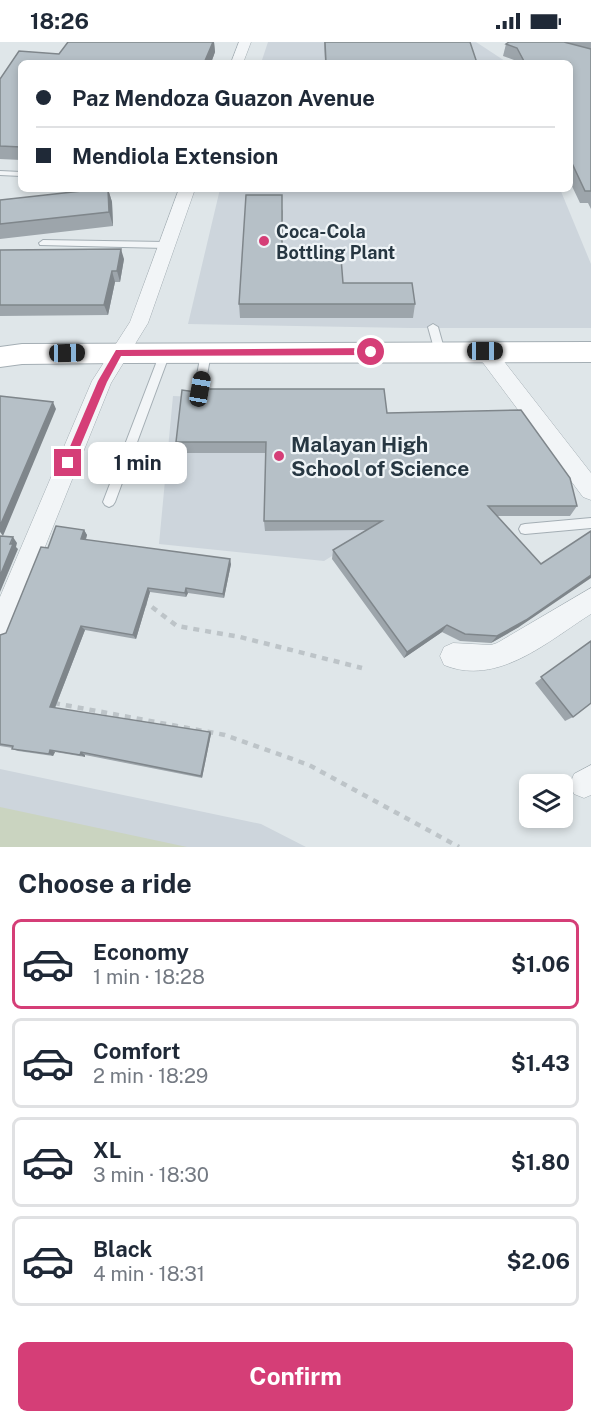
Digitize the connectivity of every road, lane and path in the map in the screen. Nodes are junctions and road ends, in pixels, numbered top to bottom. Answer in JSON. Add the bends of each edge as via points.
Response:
{"nodes":[{"id":1,"x":245,"y":42,"type":"edge"},
{"id":2,"x":238,"y":60,"type":"edge"},
{"id":3,"x":0,"y":173,"type":"edge"},
{"id":4,"x":18,"y":174,"type":"edge"},
{"id":5,"x":186,"y":192,"type":"edge"},
{"id":6,"x":43,"y":243,"type":"dead end"},
{"id":7,"x":165,"y":245,"type":"junction"},
{"id":8,"x":434,"y":327,"type":"dead end"},
{"id":9,"x":485,"y":351,"type":"junction"},
{"id":10,"x":440,"y":352,"type":"junction"},
{"id":11,"x":591,"y":352,"type":"edge"},
{"id":12,"x":119,"y":353,"type":"junction"},
{"id":13,"x":165,"y":353,"type":"junction"},
{"id":14,"x":206,"y":353,"type":"junction"},
{"id":15,"x":7,"y":354,"type":"edge"},
{"id":16,"x":198,"y":397,"type":"edge"},
{"id":17,"x":591,"y":490,"type":"edge"},
{"id":18,"x":109,"y":502,"type":"dead end"},
{"id":19,"x":591,"y":523,"type":"edge"},
{"id":20,"x":525,"y":530,"type":"dead end"},
{"id":21,"x":591,"y":600,"type":"edge"},
{"id":22,"x":137,"y":603,"type":"edge"},
{"id":23,"x":0,"y":627,"type":"edge"},
{"id":24,"x":453,"y":656,"type":"dead end"},
{"id":25,"x":362,"y":668,"type":"dead end"},
{"id":26,"x":45,"y":701,"type":"edge"},
{"id":27,"x":459,"y":847,"type":"edge"}],
"edges":[{"from":1,"to":2,"type":"street"},
{"from":3,"to":4,"type":"lane"},
{"from":5,"to":7,"type":"street"},
{"from":6,"to":7,"type":"lane"},
{"from":7,"to":12,"type":"street","via":[[139,322]]},
{"from":8,"to":10,"type":"lane"},
{"from":9,"to":10,"type":"main road"},
{"from":9,"to":11,"type":"main road"},
{"from":9,"to":17,"type":"street"},
{"from":10,"to":14,"type":"main road"},
{"from":12,"to":13,"type":"main road"},
{"from":12,"to":15,"type":"main road"},
{"from":12,"to":23,"type":"street","via":[[102,381]]},
{"from":13,"to":14,"type":"main road"},
{"from":13,"to":18,"type":"lane"},
{"from":14,"to":16,"type":"lane"},
{"from":19,"to":20,"type":"lane"},
{"from":21,"to":24,"type":"street","via":[[503,654],[492,658]]},
{"from":22,"to":25,"type":"path","via":[[148,604],[177,626],[240,637]]},
{"from":26,"to":27,"type":"path","via":[[236,739],[309,765]]}]}
